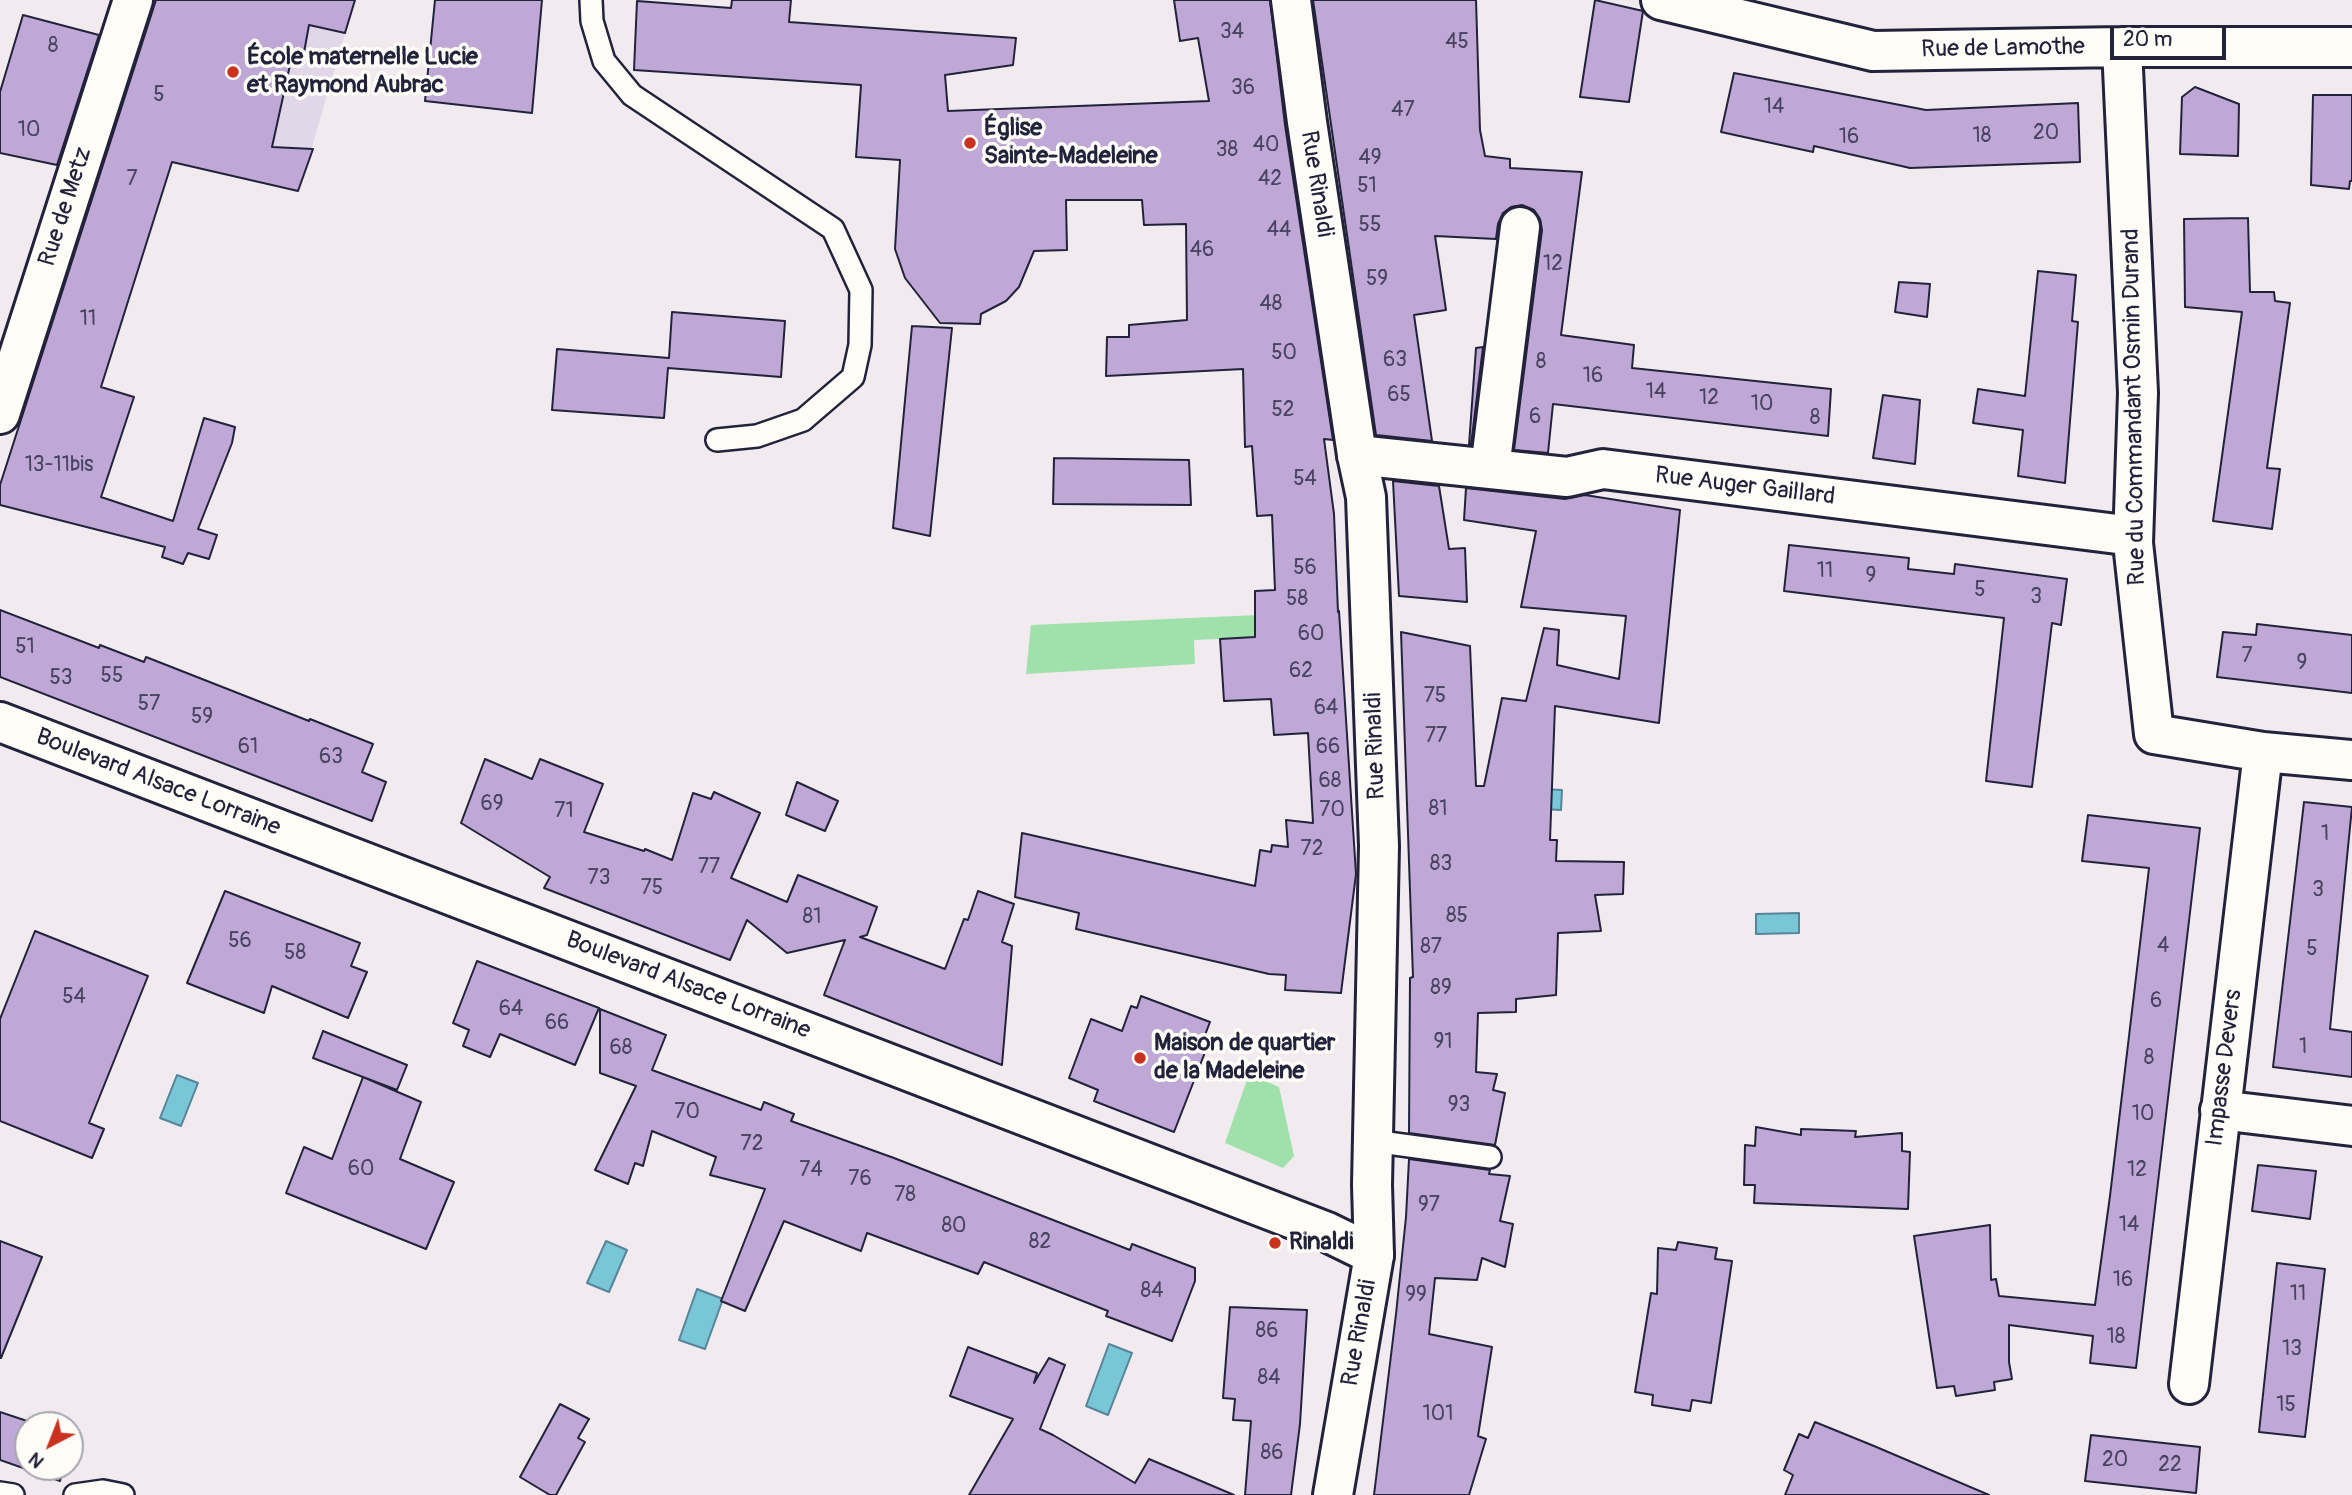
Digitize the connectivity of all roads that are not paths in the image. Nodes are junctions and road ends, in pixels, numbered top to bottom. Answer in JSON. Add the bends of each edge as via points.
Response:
{"nodes":[{"id":1,"x":133,"y":0,"type":"edge"},
{"id":2,"x":592,"y":0,"type":"edge"},
{"id":3,"x":1291,"y":0,"type":"edge"},
{"id":4,"x":1661,"y":0,"type":"edge"},
{"id":5,"x":2122,"y":47,"type":"junction"},
{"id":6,"x":2352,"y":47,"type":"edge"},
{"id":7,"x":1520,"y":227,"type":"dead end"},
{"id":8,"x":0,"y":414,"type":"edge"},
{"id":9,"x":717,"y":440,"type":"dead end"},
{"id":10,"x":1357,"y":455,"type":"junction"},
{"id":11,"x":1490,"y":469,"type":"junction"},
{"id":12,"x":2133,"y":536,"type":"junction"},
{"id":13,"x":0,"y":722,"type":"edge"},
{"id":14,"x":2263,"y":752,"type":"junction"},
{"id":15,"x":2352,"y":760,"type":"edge"},
{"id":16,"x":2220,"y":1110,"type":"junction"},
{"id":17,"x":2352,"y":1126,"type":"edge"},
{"id":18,"x":1373,"y":1141,"type":"junction"},
{"id":19,"x":1490,"y":1157,"type":"dead end"},
{"id":20,"x":1374,"y":1255,"type":"junction"},
{"id":21,"x":2189,"y":1384,"type":"dead end"},
{"id":22,"x":0,"y":1493,"type":"edge"},
{"id":23,"x":13,"y":1495,"type":"edge"},
{"id":24,"x":75,"y":1495,"type":"edge"},
{"id":25,"x":123,"y":1495,"type":"edge"},
{"id":26,"x":1333,"y":1495,"type":"edge"}],
"edges":[{"from":1,"to":8,"type":"street","name":"Rue de Metz"},
{"from":2,"to":9,"type":"lane","via":[[592,21],[604,61],[632,95],[833,229],[861,290],[860,345],[853,377],[803,419],[757,436]]},
{"from":3,"to":10,"type":"street","name":"Rue Rinaldi"},
{"from":4,"to":5,"type":"street","name":"Rue de Lamothe","via":[[1873,51]]},
{"from":5,"to":6,"type":"street","name":"Rue de Lamothe"},
{"from":5,"to":12,"type":"street","name":"Rue du Commandant Osmin Durand","via":[[2138,393]]},
{"from":7,"to":11,"type":"street"},
{"from":10,"to":11,"type":"street","name":"Rue Auger Gaillard"},
{"from":10,"to":18,"type":"street","name":"Rue Rinaldi","via":[[1366,497],[1380,846]]},
{"from":11,"to":12,"type":"street","name":"Rue Auger Gaillard","via":[[1567,477],[1603,468]]},
{"from":12,"to":14,"type":"street","name":"Rue du Commandant Osmin Durand","via":[[2154,734]]},
{"from":13,"to":20,"type":"street","name":"Boulevard Alsace Lorraine","via":[[1314,1227]]},
{"from":14,"to":15,"type":"street","name":"Rue du Commandant Osmin Durand"},
{"from":14,"to":16,"type":"street","name":"Impasse Devers"},
{"from":16,"to":17,"type":"street"},
{"from":16,"to":21,"type":"street","name":"Impasse Devers"},
{"from":18,"to":19,"type":"lane"},
{"from":18,"to":20,"type":"street","name":"Rue Rinaldi"},
{"from":20,"to":26,"type":"street","name":"Rue Rinaldi"},
{"from":22,"to":23,"type":"lane"},
{"from":24,"to":25,"type":"lane","via":[[103,1491]]}]}
